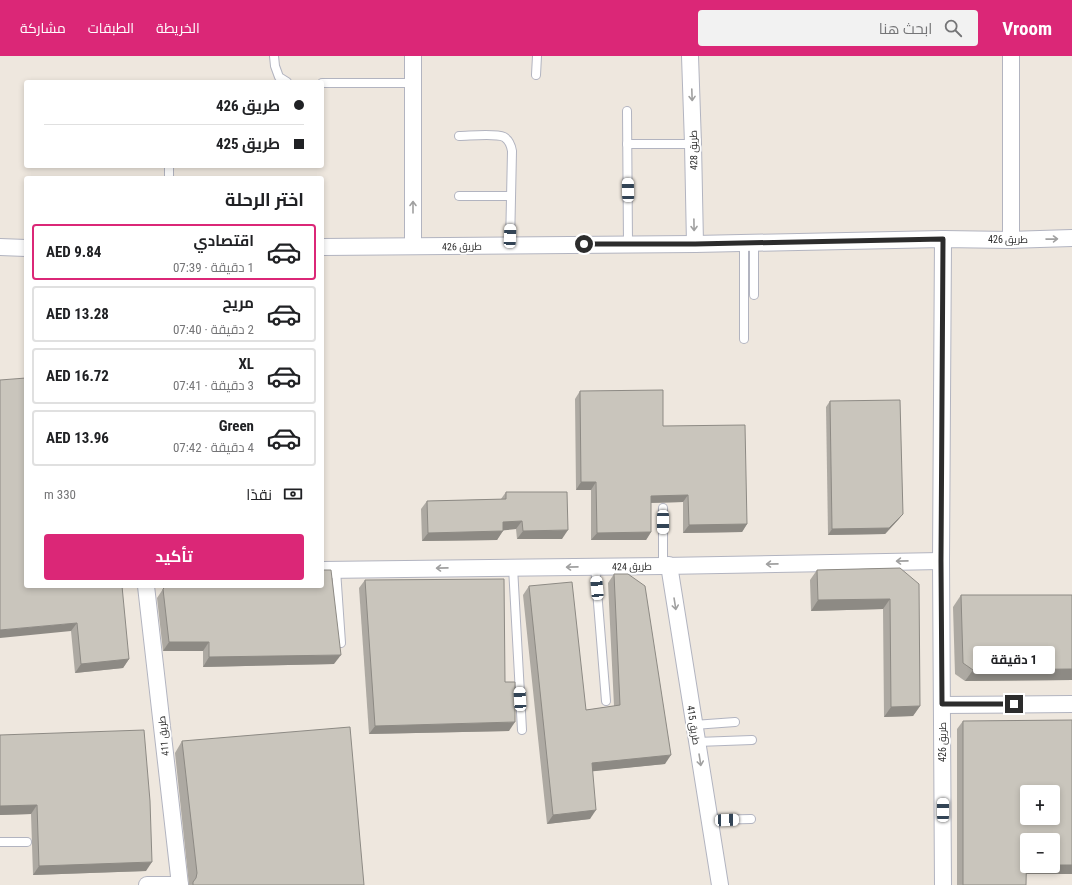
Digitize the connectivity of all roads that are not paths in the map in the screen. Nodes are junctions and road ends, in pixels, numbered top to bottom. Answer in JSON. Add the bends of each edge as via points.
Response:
{"nodes":[{"id":1,"x":274,"y":56,"type":"edge"},
{"id":2,"x":413,"y":56,"type":"edge"},
{"id":3,"x":537,"y":56,"type":"edge"},
{"id":4,"x":690,"y":56,"type":"edge"},
{"id":5,"x":1011,"y":56,"type":"edge"},
{"id":6,"x":536,"y":75,"type":"dead end"},
{"id":7,"x":284,"y":80,"type":"edge"},
{"id":8,"x":324,"y":83,"type":"edge"},
{"id":9,"x":412,"y":83,"type":"junction"},
{"id":10,"x":627,"y":111,"type":"dead end"},
{"id":11,"x":459,"y":136,"type":"dead end"},
{"id":12,"x":627,"y":144,"type":"junction"},
{"id":13,"x":693,"y":144,"type":"junction"},
{"id":14,"x":459,"y":196,"type":"dead end"},
{"id":15,"x":511,"y":196,"type":"junction"},
{"id":16,"x":1072,"y":238,"type":"edge"},
{"id":17,"x":943,"y":239,"type":"junction"},
{"id":18,"x":1011,"y":240,"type":"junction"},
{"id":19,"x":749,"y":242,"type":"junction"},
{"id":20,"x":628,"y":244,"type":"junction"},
{"id":21,"x":695,"y":244,"type":"junction"},
{"id":22,"x":510,"y":245,"type":"junction"},
{"id":23,"x":413,"y":246,"type":"junction"},
{"id":24,"x":0,"y":247,"type":"edge"},
{"id":25,"x":324,"y":247,"type":"edge"},
{"id":26,"x":24,"y":248,"type":"edge"},
{"id":27,"x":754,"y":296,"type":"dead end"},
{"id":28,"x":744,"y":339,"type":"dead end"},
{"id":29,"x":663,"y":508,"type":"edge"},
{"id":30,"x":941,"y":561,"type":"junction"},
{"id":31,"x":666,"y":565,"type":"junction"},
{"id":32,"x":595,"y":566,"type":"junction"},
{"id":33,"x":513,"y":567,"type":"junction"},
{"id":34,"x":329,"y":570,"type":"edge"},
{"id":35,"x":146,"y":588,"type":"edge"},
{"id":36,"x":341,"y":643,"type":"edge"},
{"id":37,"x":606,"y":701,"type":"dead end"},
{"id":38,"x":942,"y":704,"type":"junction"},
{"id":39,"x":1072,"y":704,"type":"edge"},
{"id":40,"x":735,"y":722,"type":"dead end"},
{"id":41,"x":694,"y":725,"type":"junction"},
{"id":42,"x":522,"y":730,"type":"dead end"},
{"id":43,"x":752,"y":740,"type":"dead end"},
{"id":44,"x":697,"y":742,"type":"junction"},
{"id":45,"x":751,"y":819,"type":"dead end"},
{"id":46,"x":710,"y":820,"type":"junction"},
{"id":47,"x":0,"y":842,"type":"edge"},
{"id":48,"x":26,"y":842,"type":"dead end"},
{"id":49,"x":147,"y":885,"type":"edge"},
{"id":50,"x":180,"y":885,"type":"edge"},
{"id":51,"x":720,"y":885,"type":"edge"},
{"id":52,"x":943,"y":885,"type":"edge"}],
"edges":[{"from":1,"to":7,"type":"lane","via":[[279,77]]},
{"from":2,"to":9,"type":"street"},
{"from":3,"to":6,"type":"lane"},
{"from":4,"to":13,"type":"street","name":"طريق 428","one_way":true},
{"from":5,"to":18,"type":"street"},
{"from":8,"to":9,"type":"lane"},
{"from":23,"to":9,"type":"street","one_way":true},
{"from":10,"to":12,"type":"lane"},
{"from":11,"to":15,"type":"lane","via":[[497,136],[508,140],[512,151]]},
{"from":12,"to":13,"type":"lane"},
{"from":12,"to":20,"type":"lane"},
{"from":13,"to":21,"type":"street","name":"طريق 428","one_way":true},
{"from":14,"to":15,"type":"lane"},
{"from":15,"to":22,"type":"lane"},
{"from":18,"to":16,"type":"street","name":"طريق 426","one_way":true},
{"from":17,"to":18,"type":"street","name":"طريق 426"},
{"from":17,"to":19,"type":"street","name":"طريق 426"},
{"from":17,"to":30,"type":"street","name":"طريق 426"},
{"from":19,"to":21,"type":"street","name":"طريق 426"},
{"from":19,"to":27,"type":"lane"},
{"from":19,"to":28,"type":"lane"},
{"from":20,"to":21,"type":"street","name":"طريق 426"},
{"from":20,"to":22,"type":"street","name":"طريق 426"},
{"from":22,"to":23,"type":"street","name":"طريق 426"},
{"from":23,"to":25,"type":"street","name":"طريق 426"},
{"from":24,"to":26,"type":"street"},
{"from":29,"to":31,"type":"lane"},
{"from":30,"to":31,"type":"street","name":"طريق 424","one_way":true},
{"from":30,"to":38,"type":"street","name":"طريق 426"},
{"from":31,"to":32,"type":"street","name":"طريق 424"},
{"from":31,"to":41,"type":"street","name":"طريق 415","one_way":true},
{"from":32,"to":33,"type":"street","name":"طريق 424","one_way":true},
{"from":32,"to":37,"type":"lane"},
{"from":33,"to":34,"type":"street","name":"طريق 424","one_way":true},
{"from":33,"to":42,"type":"lane"},
{"from":34,"to":36,"type":"lane"},
{"from":35,"to":50,"type":"street","name":"طريق 411"},
{"from":38,"to":39,"type":"street"},
{"from":38,"to":52,"type":"street","name":"طريق 426"},
{"from":40,"to":41,"type":"lane"},
{"from":41,"to":44,"type":"street","name":"طريق 415"},
{"from":43,"to":44,"type":"lane"},
{"from":44,"to":46,"type":"street","name":"طريق 415","one_way":true},
{"from":45,"to":46,"type":"lane"},
{"from":46,"to":51,"type":"street","name":"طريق 415"},
{"from":47,"to":48,"type":"lane"},
{"from":49,"to":50,"type":"street"}]}
